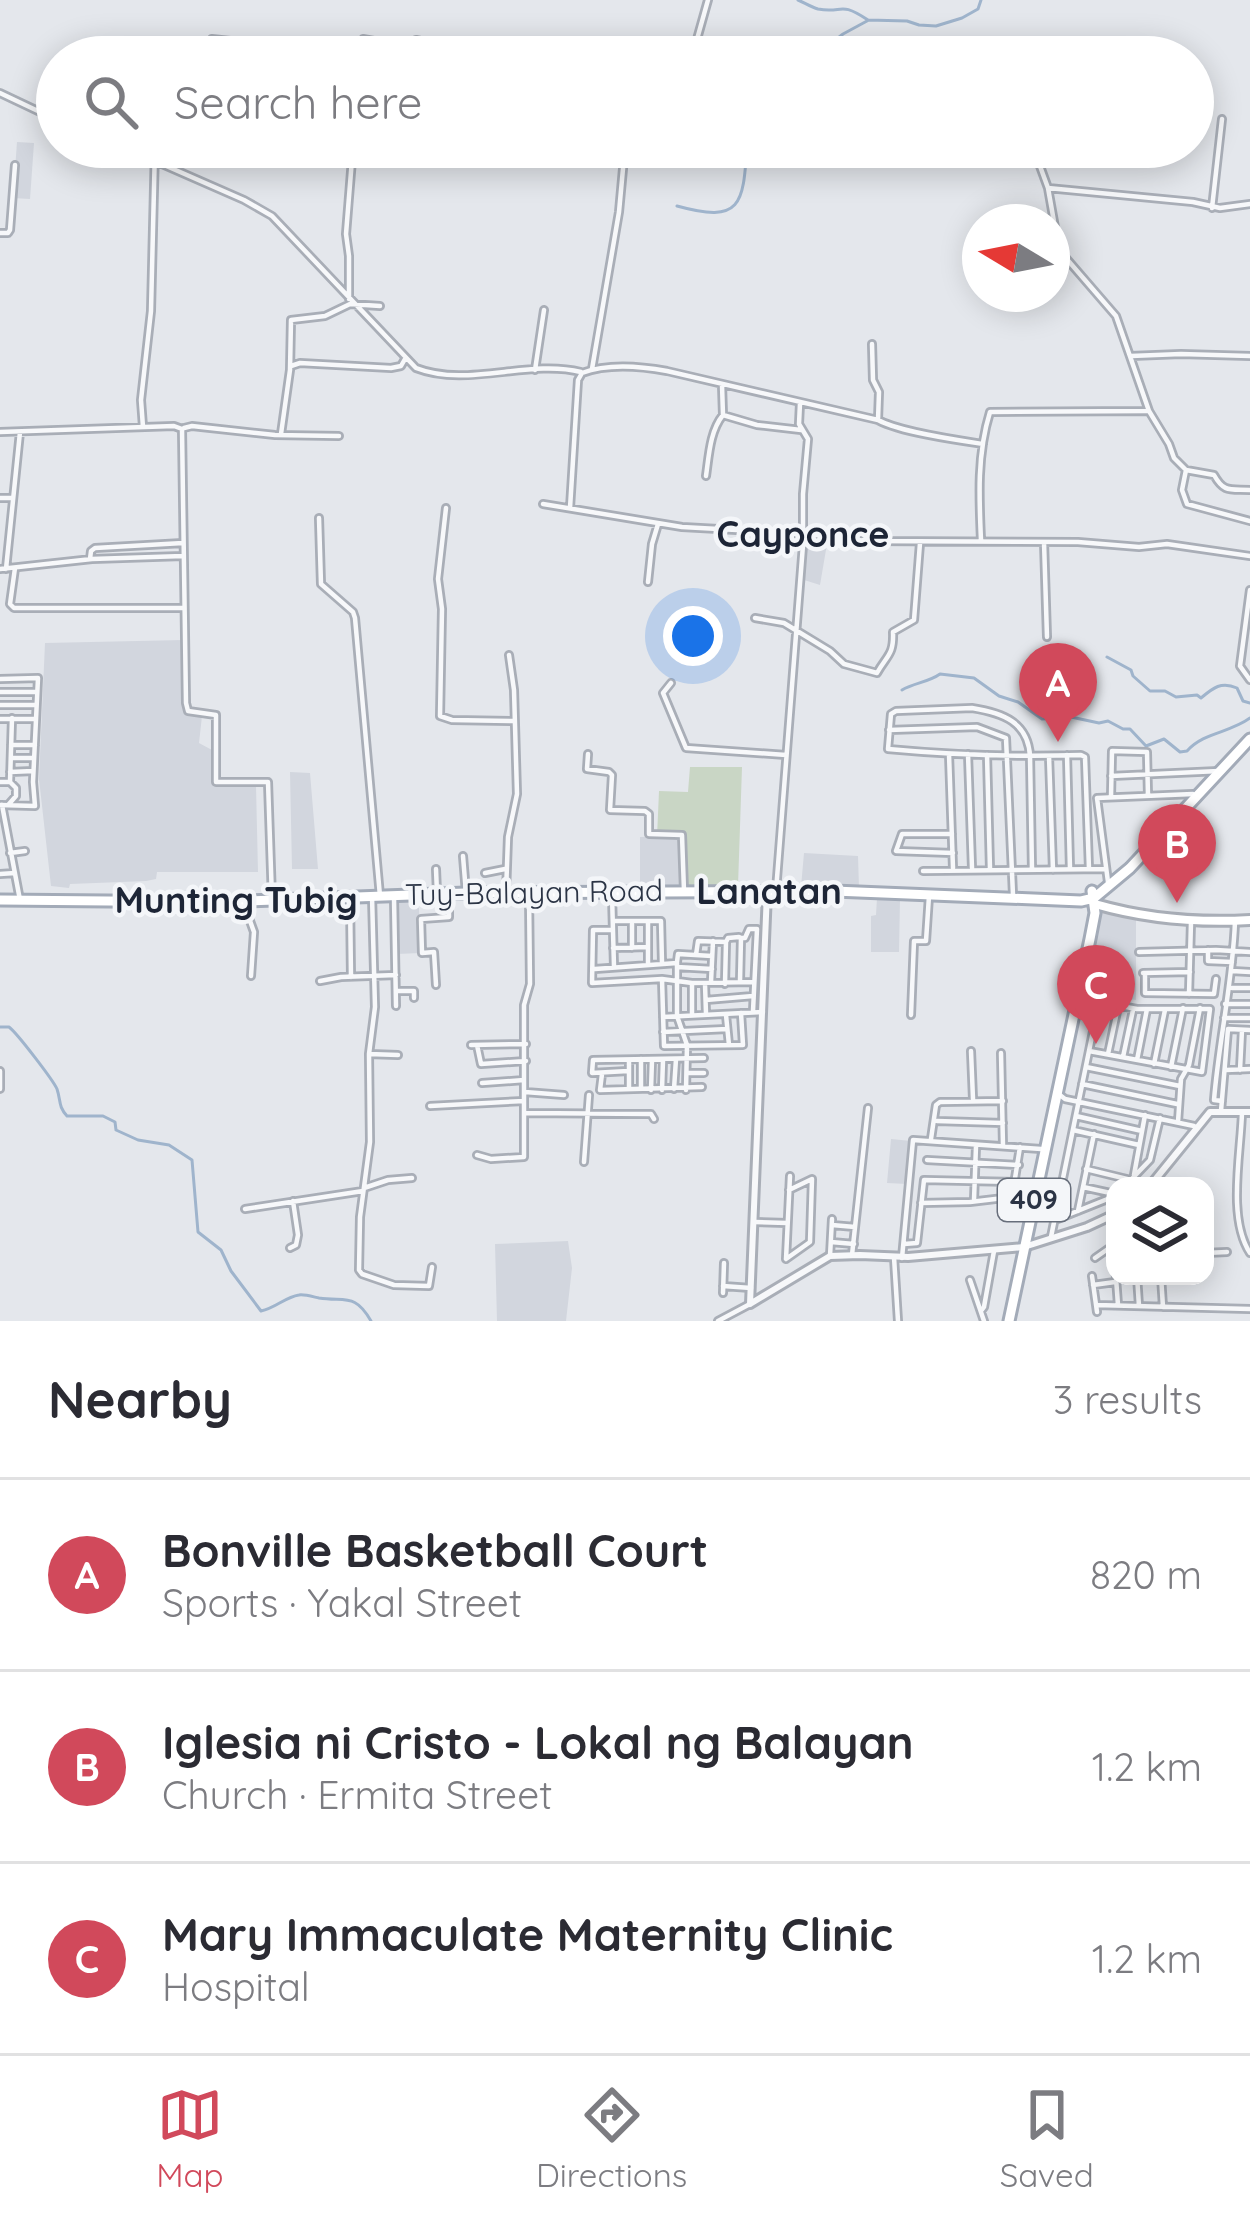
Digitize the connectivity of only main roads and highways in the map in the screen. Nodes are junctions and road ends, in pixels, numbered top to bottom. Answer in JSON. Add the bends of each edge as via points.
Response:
{"nodes":[{"id":1,"x":1250,"y":739,"type":"edge"},
{"id":2,"x":1094,"y":898,"type":"junction"},
{"id":3,"x":0,"y":900,"type":"edge"},
{"id":4,"x":1250,"y":920,"type":"edge"},
{"id":5,"x":1009,"y":1321,"type":"edge"}],
"edges":[{"from":1,"to":2,"type":"main road","name":"Tuy-Balayan Road"},
{"from":2,"to":3,"type":"main road","name":"Tuy-Balayan Road","via":[[684,891]]},
{"from":2,"to":4,"type":"main road","via":[[1138,915]]},
{"from":2,"to":5,"type":"main road","number":"409"}]}
